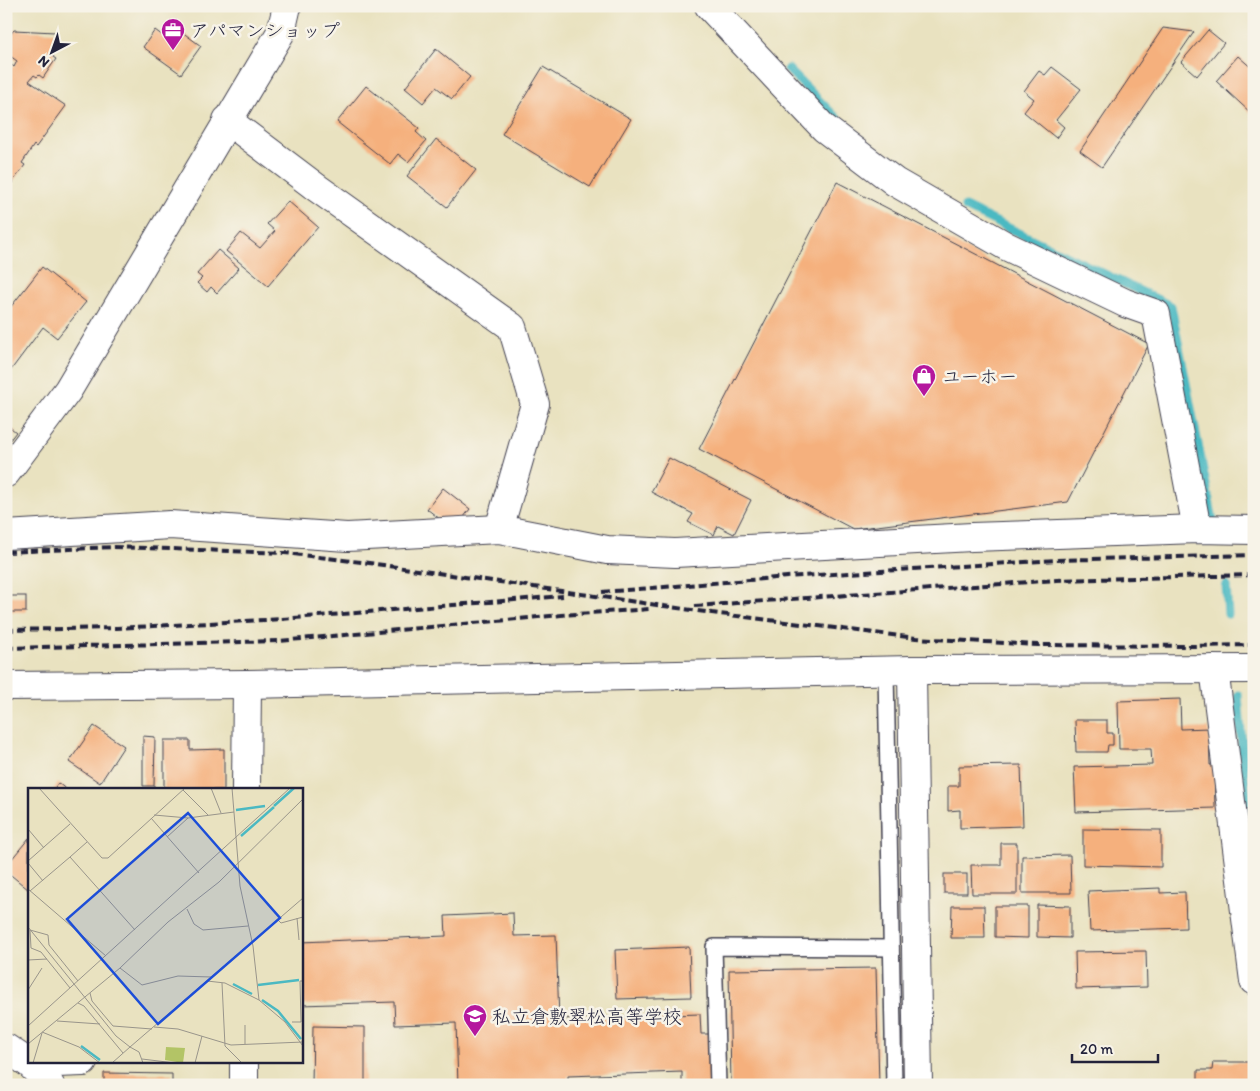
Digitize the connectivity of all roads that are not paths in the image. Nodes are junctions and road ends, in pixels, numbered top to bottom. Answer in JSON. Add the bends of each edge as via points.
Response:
{"nodes":[{"id":1,"x":287,"y":6,"type":"edge"},
{"id":2,"x":709,"y":6,"type":"edge"},
{"id":3,"x":227,"y":120,"type":"junction"},
{"id":4,"x":6,"y":473,"type":"edge"},
{"id":5,"x":499,"y":529,"type":"junction"},
{"id":6,"x":1197,"y":529,"type":"junction"},
{"id":7,"x":1254,"y":530,"type":"edge"},
{"id":8,"x":6,"y":535,"type":"edge"},
{"id":9,"x":1254,"y":669,"type":"edge"},
{"id":10,"x":1214,"y":670,"type":"junction"},
{"id":11,"x":899,"y":671,"type":"junction"},
{"id":12,"x":247,"y":684,"type":"junction"},
{"id":13,"x":6,"y":686,"type":"edge"},
{"id":14,"x":246,"y":788,"type":"edge"},
{"id":15,"x":891,"y":948,"type":"junction"},
{"id":16,"x":1254,"y":981,"type":"edge"},
{"id":17,"x":6,"y":1048,"type":"edge"},
{"id":18,"x":28,"y":1063,"type":"edge"},
{"id":19,"x":30,"y":1064,"type":"edge"},
{"id":20,"x":244,"y":1064,"type":"edge"},
{"id":21,"x":50,"y":1085,"type":"edge"},
{"id":22,"x":244,"y":1085,"type":"edge"},
{"id":23,"x":718,"y":1085,"type":"edge"},
{"id":24,"x":894,"y":1085,"type":"edge"},
{"id":25,"x":918,"y":1085,"type":"edge"}],
"edges":[{"from":1,"to":3,"type":"street","via":[[281,32]]},
{"from":2,"to":6,"type":"street","via":[[824,128],[895,182],[1006,246],[1125,303],[1156,314]]},
{"from":3,"to":4,"type":"street","via":[[68,390]]},
{"from":3,"to":5,"type":"street","via":[[512,327],[535,404]]},
{"from":5,"to":6,"type":"street","via":[[607,550],[675,553]]},
{"from":5,"to":8,"type":"street","via":[[347,537],[170,525]]},
{"from":6,"to":7,"type":"street"},
{"from":9,"to":10,"type":"street"},
{"from":10,"to":11,"type":"street"},
{"from":10,"to":16,"type":"street"},
{"from":11,"to":12,"type":"street"},
{"from":11,"to":15,"type":"lane"},
{"from":11,"to":25,"type":"street"},
{"from":12,"to":13,"type":"street"},
{"from":12,"to":14,"type":"street"},
{"from":15,"to":23,"type":"lane","via":[[714,947]]},
{"from":15,"to":24,"type":"lane"},
{"from":17,"to":18,"type":"street"},
{"from":19,"to":21,"type":"street"},
{"from":20,"to":22,"type":"street"}]}
